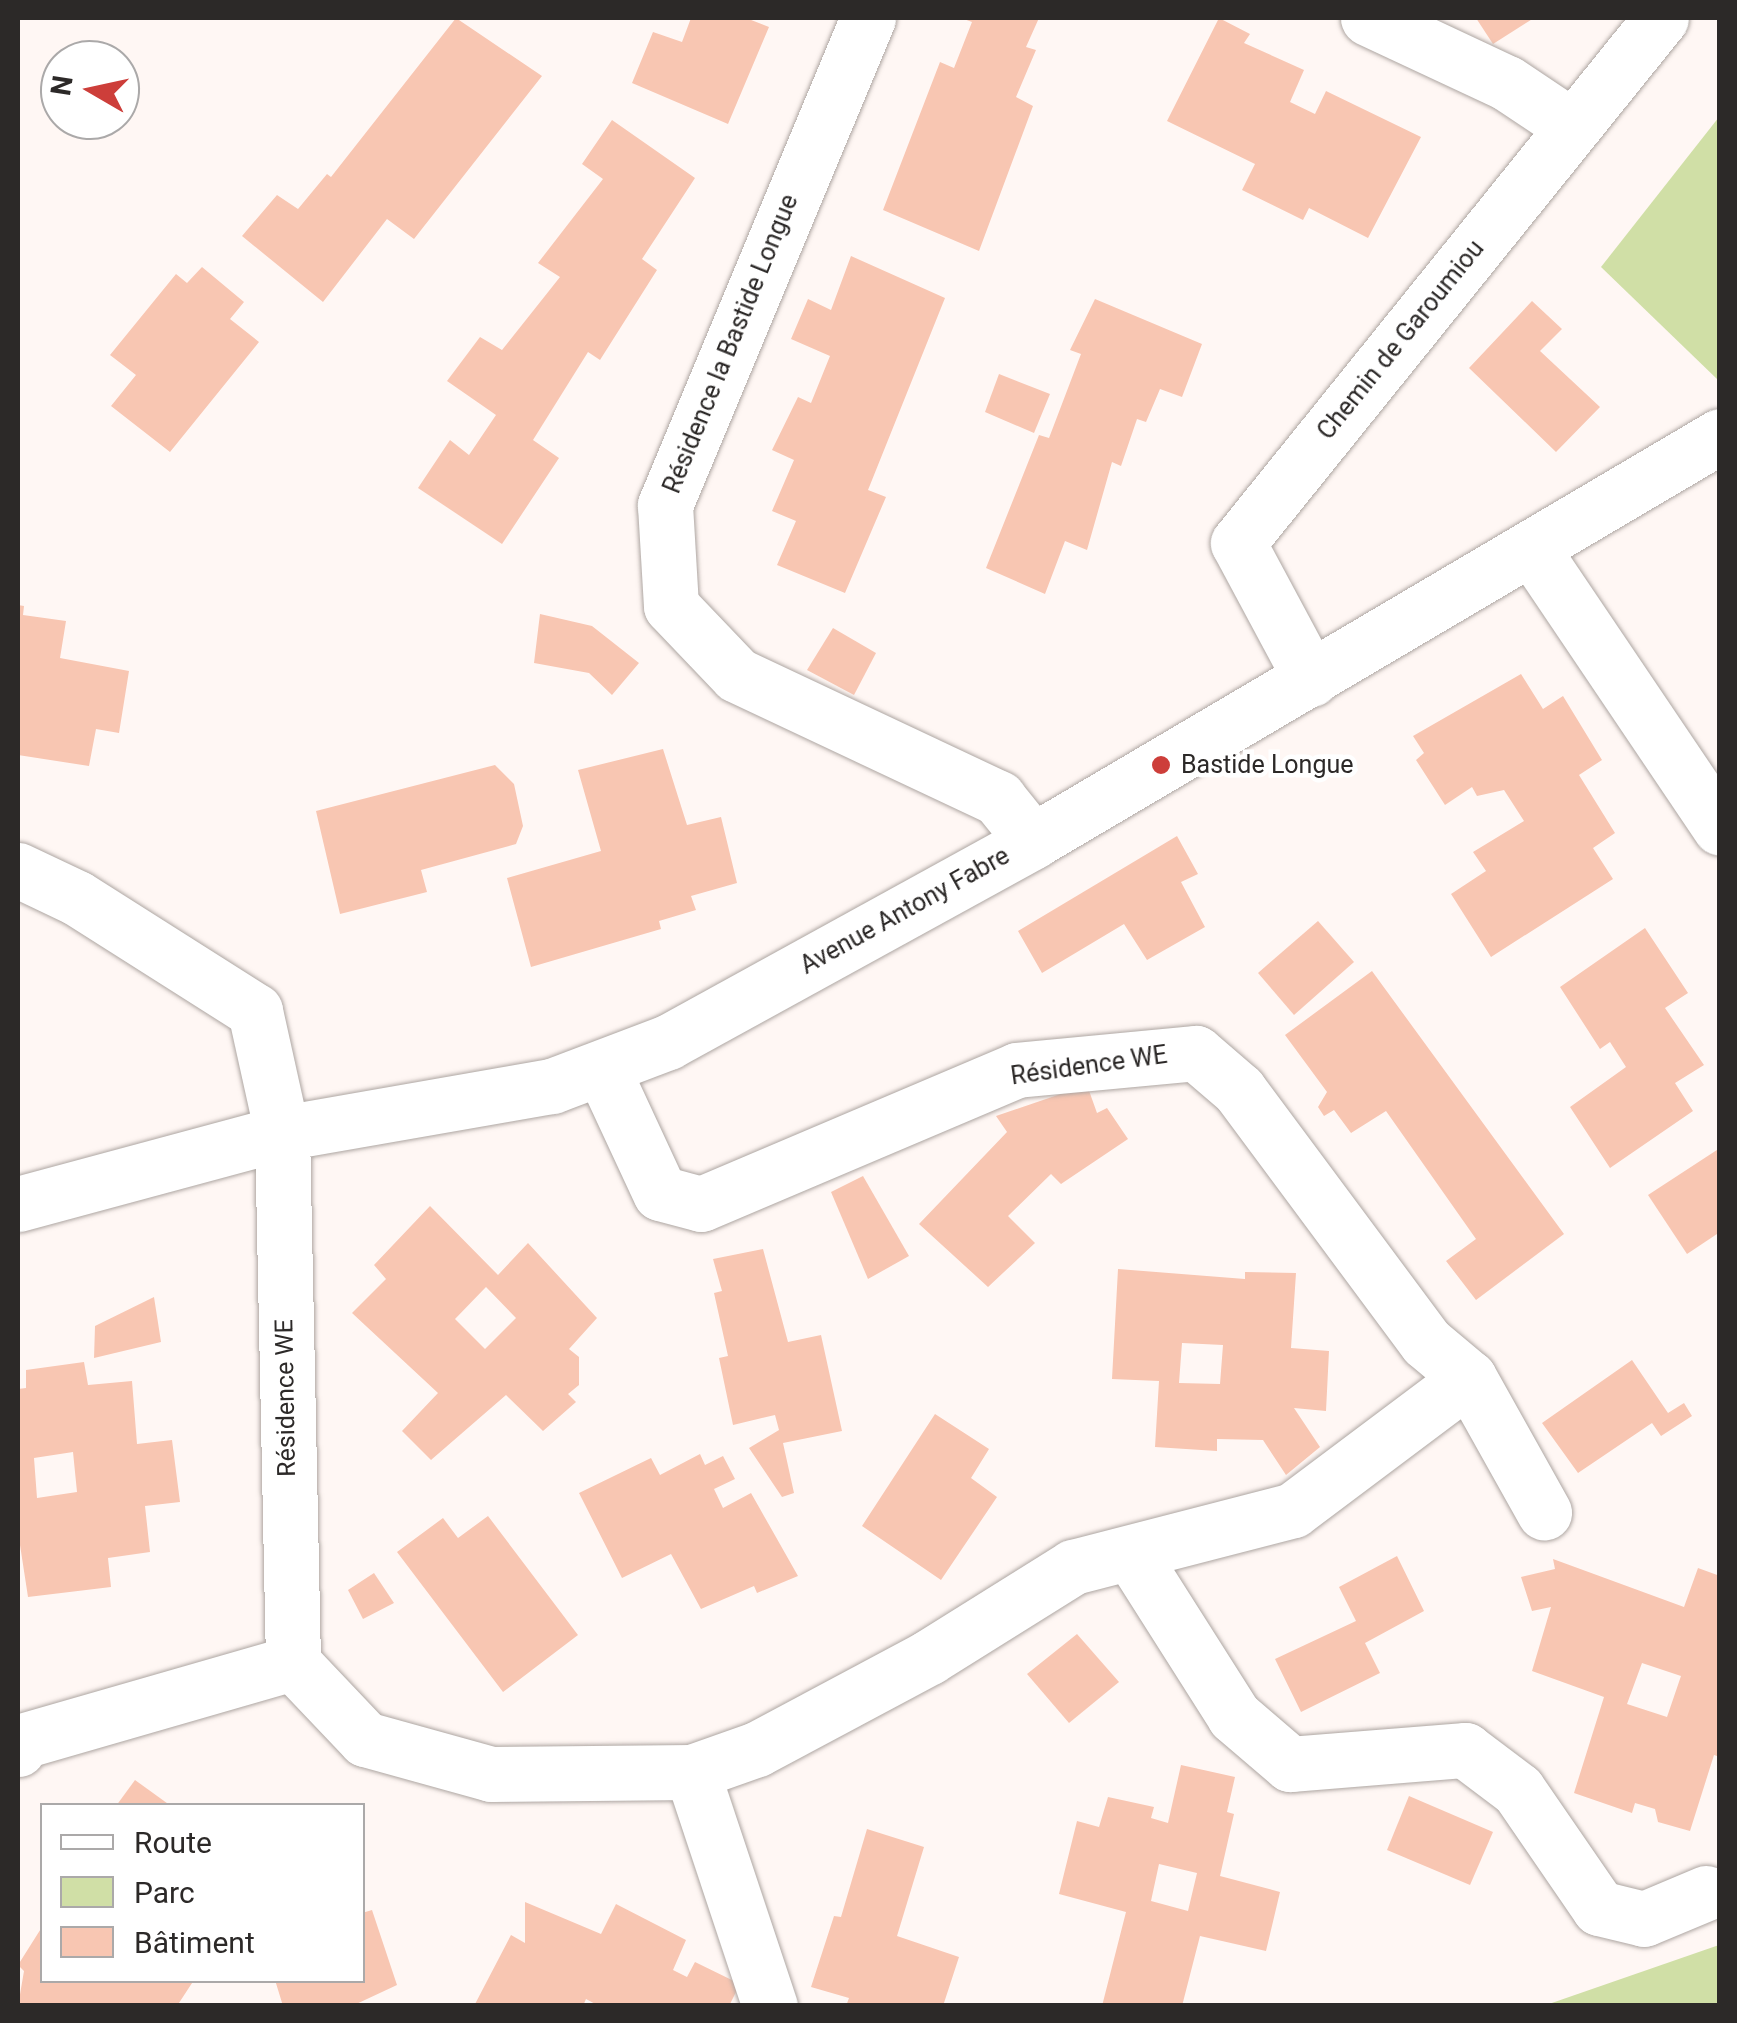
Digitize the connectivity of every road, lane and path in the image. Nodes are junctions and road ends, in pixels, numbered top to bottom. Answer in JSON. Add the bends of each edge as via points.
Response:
{"nodes":[{"id":1,"x":868,"y":18,"type":"edge"},
{"id":2,"x":1368,"y":18,"type":"edge"},
{"id":3,"x":1662,"y":18,"type":"edge"},
{"id":4,"x":1573,"y":127,"type":"junction"},
{"id":5,"x":1720,"y":436,"type":"edge"},
{"id":6,"x":1532,"y":549,"type":"junction"},
{"id":7,"x":1311,"y":679,"type":"junction"},
{"id":8,"x":1720,"y":828,"type":"edge"},
{"id":9,"x":1033,"y":841,"type":"junction"},
{"id":10,"x":18,"y":870,"type":"edge"},
{"id":11,"x":602,"y":1068,"type":"junction"},
{"id":12,"x":282,"y":1134,"type":"junction"},
{"id":13,"x":18,"y":1204,"type":"edge"},
{"id":14,"x":1469,"y":1378,"type":"junction"},
{"id":15,"x":1544,"y":1512,"type":"dead end"},
{"id":16,"x":1132,"y":1554,"type":"junction"},
{"id":17,"x":293,"y":1663,"type":"junction"},
{"id":18,"x":18,"y":1749,"type":"edge"},
{"id":19,"x":692,"y":1772,"type":"junction"},
{"id":20,"x":1706,"y":1893,"type":"dead end"},
{"id":21,"x":770,"y":2006,"type":"edge"}],
"edges":[{"from":1,"to":9,"type":"street","name":"Résidence la Bastide Longue","via":[[665,505],[671,606],[736,676],[998,798]]},
{"from":2,"to":4,"type":"street","via":[[1507,84]]},
{"from":3,"to":4,"type":"street","name":"Chemin de Garoumiou"},
{"from":4,"to":7,"type":"street","name":"Chemin de Garoumiou","via":[[1238,542]]},
{"from":5,"to":6,"type":"street","name":"Avenue Antony Fabre"},
{"from":6,"to":7,"type":"street","name":"Avenue Antony Fabre"},
{"from":6,"to":8,"type":"street"},
{"from":7,"to":9,"type":"street","name":"Avenue Antony Fabre"},
{"from":9,"to":11,"type":"street","name":"Avenue Antony Fabre","via":[[668,1042]]},
{"from":10,"to":12,"type":"street","name":"Résidence WE","via":[[78,898],[255,1011]]},
{"from":11,"to":12,"type":"street","name":"Avenue Antony Fabre","via":[[552,1086]]},
{"from":11,"to":14,"type":"street","name":"Résidence WE","via":[[660,1193],[701,1204],[1017,1070],[1196,1053],[1239,1090],[1426,1342]]},
{"from":12,"to":13,"type":"street","name":"Avenue Antony Fabre"},
{"from":12,"to":17,"type":"street","name":"Résidence WE"},
{"from":14,"to":15,"type":"street","name":"Résidence WE"},
{"from":14,"to":16,"type":"street","via":[[1293,1510]]},
{"from":16,"to":19,"type":"street","via":[[1073,1567],[929,1657],[757,1749]]},
{"from":16,"to":20,"type":"street","via":[[1234,1716],[1290,1764],[1464,1750],[1518,1790],[1599,1908],[1644,1920]]},
{"from":17,"to":18,"type":"street","via":[[22,1740]]},
{"from":17,"to":19,"type":"street","via":[[365,1738],[492,1774]]},
{"from":19,"to":21,"type":"street"}]}
